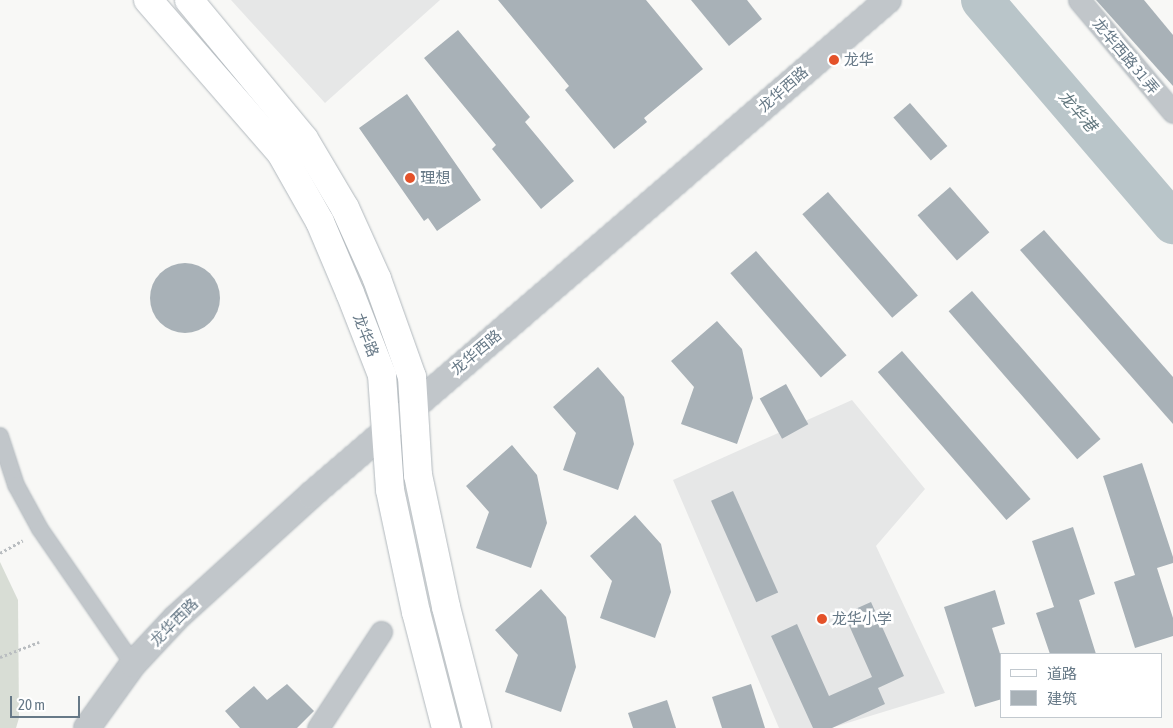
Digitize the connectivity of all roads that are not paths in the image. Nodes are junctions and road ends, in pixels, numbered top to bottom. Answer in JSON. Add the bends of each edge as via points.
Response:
{"nodes":[{"id":1,"x":148,"y":0,"type":"edge"},
{"id":2,"x":190,"y":0,"type":"edge"},
{"id":3,"x":888,"y":0,"type":"edge"},
{"id":4,"x":1079,"y":0,"type":"edge"},
{"id":5,"x":1173,"y":112,"type":"edge"},
{"id":6,"x":415,"y":404,"type":"junction"},
{"id":7,"x":387,"y":427,"type":"junction"},
{"id":8,"x":0,"y":436,"type":"edge"},
{"id":9,"x":381,"y":632,"type":"dead end"},
{"id":10,"x":133,"y":664,"type":"junction"},
{"id":11,"x":88,"y":728,"type":"edge"},
{"id":12,"x":318,"y":728,"type":"edge"},
{"id":13,"x":446,"y":728,"type":"edge"},
{"id":14,"x":477,"y":728,"type":"edge"}],
"edges":[{"from":1,"to":7,"type":"main road","name":"龙华路","via":[[281,153],[320,222],[378,366]]},
{"from":2,"to":6,"type":"main road","name":"龙华路","via":[[304,139],[345,208],[407,357]]},
{"from":3,"to":6,"type":"street","name":"龙华西路"},
{"from":4,"to":5,"type":"street","name":"龙华西路 31 弄"},
{"from":6,"to":7,"type":"street","name":"龙华西路"},
{"from":6,"to":14,"type":"main road","name":"龙华路","via":[[418,475],[446,607]]},
{"from":7,"to":10,"type":"street","name":"龙华西路","via":[[176,618]]},
{"from":7,"to":13,"type":"main road","name":"龙华路","via":[[392,499],[416,612]]},
{"from":8,"to":10,"type":"street","via":[[16,485],[40,530]]},
{"from":9,"to":12,"type":"street"},
{"from":10,"to":11,"type":"street","name":"龙华西路"}]}
